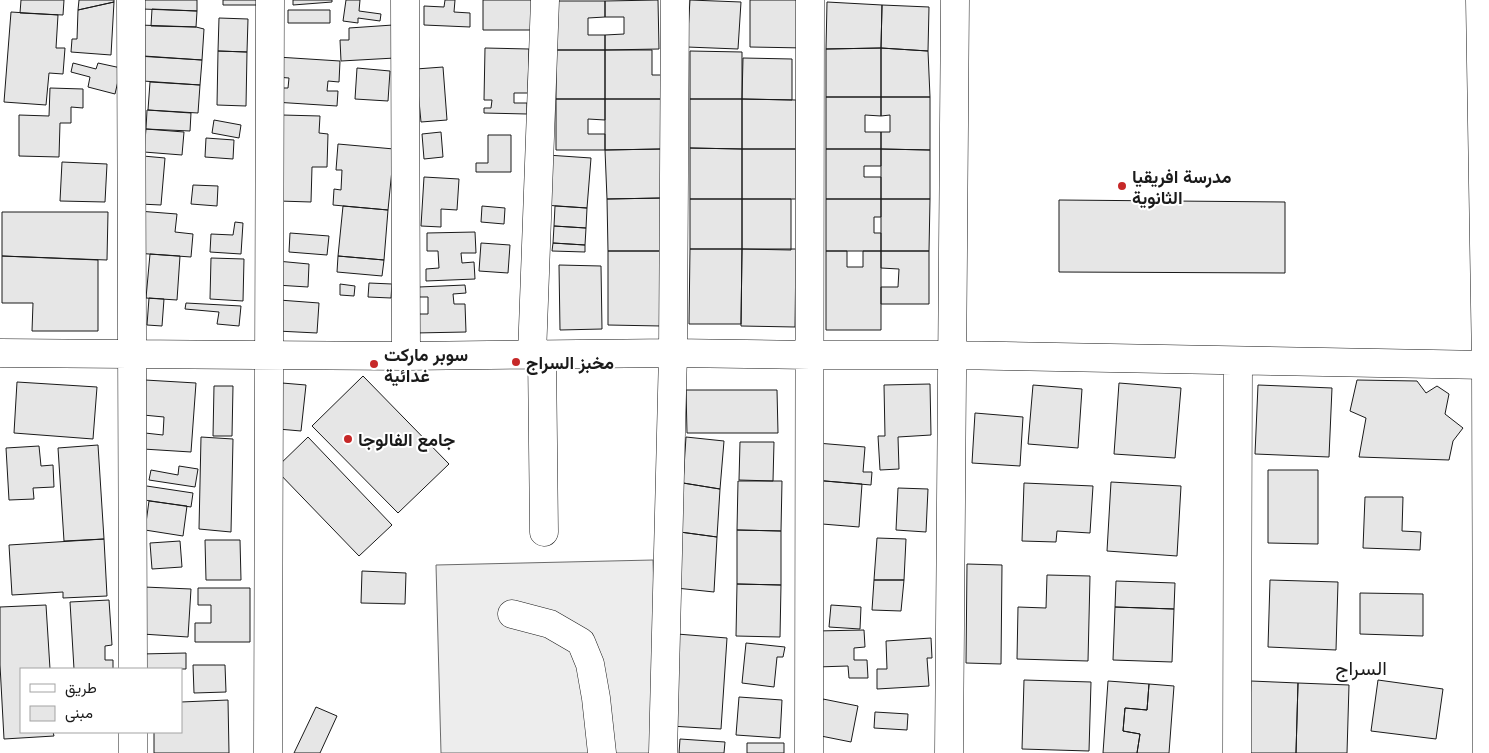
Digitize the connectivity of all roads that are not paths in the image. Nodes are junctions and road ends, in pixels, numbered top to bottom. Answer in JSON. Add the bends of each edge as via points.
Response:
{"nodes":[{"id":1,"x":131,"y":0,"type":"edge"},
{"id":2,"x":270,"y":0,"type":"edge"},
{"id":3,"x":405,"y":0,"type":"edge"},
{"id":4,"x":545,"y":0,"type":"edge"},
{"id":5,"x":675,"y":0,"type":"edge"},
{"id":6,"x":810,"y":0,"type":"edge"},
{"id":7,"x":955,"y":0,"type":"edge"},
{"id":8,"x":1480,"y":0,"type":"edge"},
{"id":9,"x":0,"y":353,"type":"edge"},
{"id":10,"x":673,"y":353,"type":"junction"},
{"id":11,"x":132,"y":354,"type":"junction"},
{"id":12,"x":269,"y":355,"type":"junction"},
{"id":13,"x":537,"y":355,"type":"junction"},
{"id":14,"x":953,"y":355,"type":"junction"},
{"id":15,"x":406,"y":356,"type":"junction"},
{"id":16,"x":810,"y":356,"type":"junction"},
{"id":17,"x":1238,"y":361,"type":"junction"},
{"id":18,"x":1486,"y":364,"type":"junction"},
{"id":19,"x":544,"y":532,"type":"dead end"},
{"id":20,"x":512,"y":614,"type":"dead end"},
{"id":21,"x":1488,"y":654,"type":"edge"},
{"id":22,"x":133,"y":668,"type":"edge"},
{"id":23,"x":133,"y":733,"type":"edge"},
{"id":24,"x":133,"y":753,"type":"edge"},
{"id":25,"x":268,"y":753,"type":"edge"},
{"id":26,"x":602,"y":753,"type":"edge"},
{"id":27,"x":664,"y":753,"type":"edge"},
{"id":28,"x":809,"y":753,"type":"edge"},
{"id":29,"x":949,"y":753,"type":"edge"},
{"id":30,"x":1237,"y":753,"type":"edge"},
{"id":31,"x":1487,"y":753,"type":"edge"}],
"edges":[{"from":1,"to":11,"type":"street"},
{"from":2,"to":12,"type":"street"},
{"from":3,"to":15,"type":"street"},
{"from":4,"to":13,"type":"street"},
{"from":5,"to":10,"type":"street"},
{"from":6,"to":16,"type":"street"},
{"from":7,"to":14,"type":"street"},
{"from":8,"to":18,"type":"street"},
{"from":9,"to":11,"type":"street"},
{"from":10,"to":13,"type":"street"},
{"from":10,"to":16,"type":"street"},
{"from":10,"to":27,"type":"street"},
{"from":11,"to":12,"type":"street"},
{"from":11,"to":22,"type":"street"},
{"from":12,"to":15,"type":"street"},
{"from":12,"to":25,"type":"street"},
{"from":13,"to":15,"type":"street"},
{"from":13,"to":19,"type":"street"},
{"from":14,"to":16,"type":"street"},
{"from":14,"to":17,"type":"street"},
{"from":14,"to":29,"type":"street"},
{"from":16,"to":28,"type":"street"},
{"from":17,"to":18,"type":"street"},
{"from":17,"to":30,"type":"street"},
{"from":18,"to":21,"type":"street"},
{"from":20,"to":26,"type":"street","via":[[550,624],[581,642],[590,664]]},
{"from":21,"to":31,"type":"street"},
{"from":23,"to":24,"type":"street"}]}
